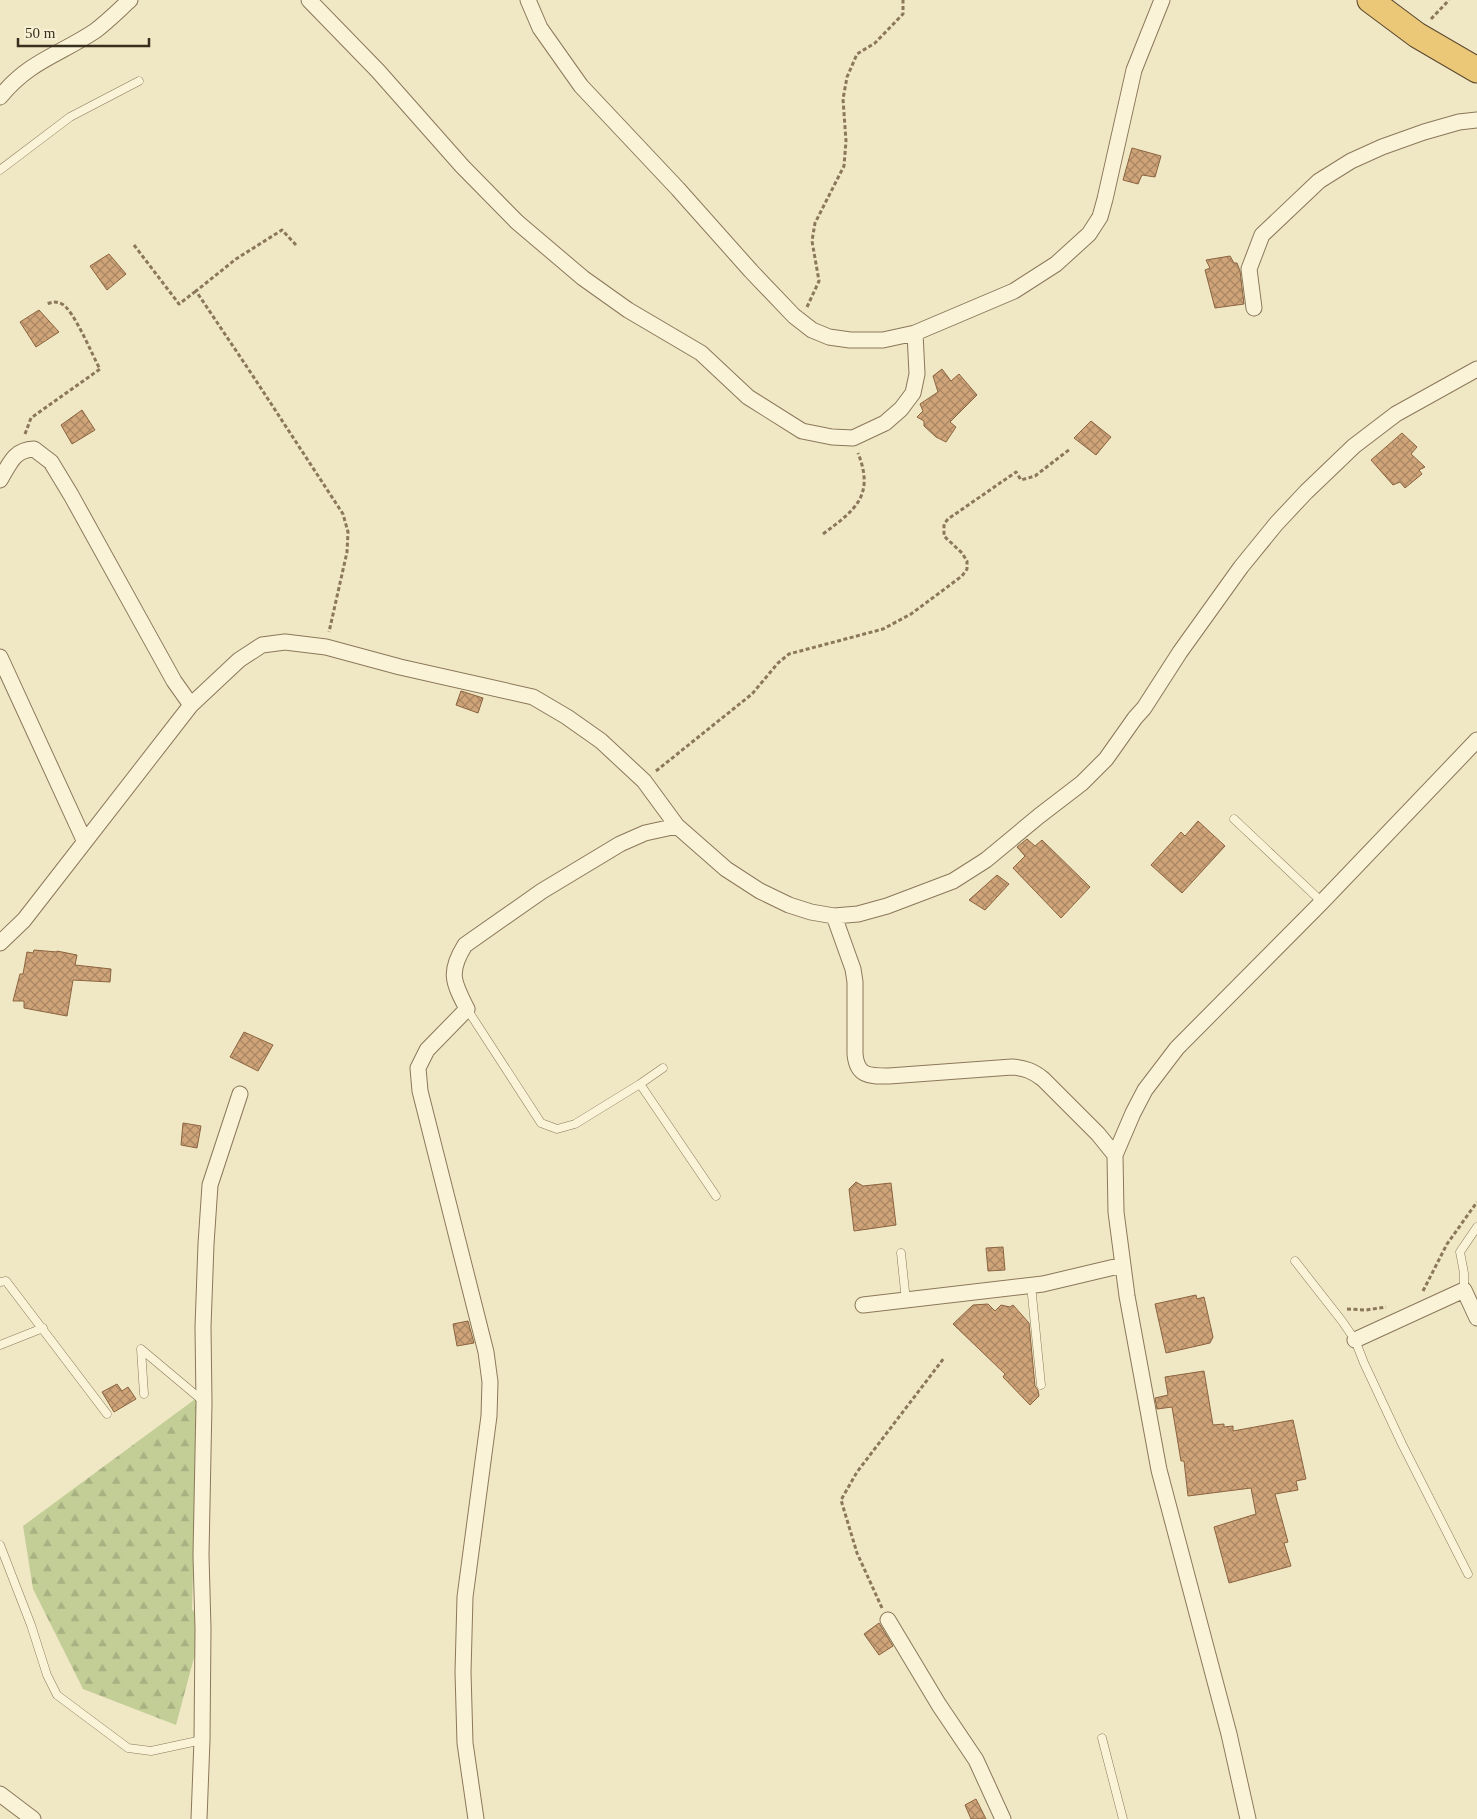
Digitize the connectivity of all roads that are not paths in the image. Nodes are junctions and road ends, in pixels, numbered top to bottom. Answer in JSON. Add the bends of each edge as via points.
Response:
{"nodes":[{"id":1,"x":130,"y":0,"type":"edge"},
{"id":2,"x":309,"y":0,"type":"edge"},
{"id":3,"x":528,"y":0,"type":"edge"},
{"id":4,"x":1162,"y":0,"type":"edge"},
{"id":5,"x":1370,"y":0,"type":"edge"},
{"id":6,"x":1477,"y":70,"type":"edge"},
{"id":7,"x":139,"y":81,"type":"dead end"},
{"id":8,"x":0,"y":97,"type":"edge"},
{"id":9,"x":1477,"y":120,"type":"edge"},
{"id":10,"x":0,"y":170,"type":"edge"},
{"id":11,"x":1254,"y":308,"type":"dead end"},
{"id":12,"x":915,"y":333,"type":"junction"},
{"id":13,"x":1477,"y":369,"type":"edge"},
{"id":14,"x":0,"y":480,"type":"edge"},
{"id":15,"x":0,"y":657,"type":"edge"},
{"id":16,"x":191,"y":705,"type":"junction"},
{"id":17,"x":1477,"y":740,"type":"edge"},
{"id":18,"x":1234,"y":818,"type":"dead end"},
{"id":19,"x":677,"y":826,"type":"junction"},
{"id":20,"x":84,"y":840,"type":"junction"},
{"id":21,"x":1322,"y":902,"type":"junction"},
{"id":22,"x":834,"y":916,"type":"junction"},
{"id":23,"x":0,"y":943,"type":"edge"},
{"id":24,"x":467,"y":1009,"type":"junction"},
{"id":25,"x":663,"y":1068,"type":"dead end"},
{"id":26,"x":640,"y":1084,"type":"junction"},
{"id":27,"x":240,"y":1094,"type":"dead end"},
{"id":28,"x":1115,"y":1155,"type":"junction"},
{"id":29,"x":716,"y":1196,"type":"dead end"},
{"id":30,"x":1477,"y":1227,"type":"edge"},
{"id":31,"x":902,"y":1253,"type":"dead end"},
{"id":32,"x":1295,"y":1261,"type":"dead end"},
{"id":33,"x":1122,"y":1265,"type":"junction"},
{"id":34,"x":0,"y":1282,"type":"edge"},
{"id":35,"x":1031,"y":1285,"type":"junction"},
{"id":36,"x":1464,"y":1290,"type":"junction"},
{"id":37,"x":906,"y":1300,"type":"junction"},
{"id":38,"x":863,"y":1305,"type":"dead end"},
{"id":39,"x":1477,"y":1318,"type":"edge"},
{"id":40,"x":43,"y":1328,"type":"junction"},
{"id":41,"x":1355,"y":1340,"type":"junction"},
{"id":42,"x":0,"y":1345,"type":"edge"},
{"id":43,"x":1041,"y":1385,"type":"dead end"},
{"id":44,"x":144,"y":1394,"type":"dead end"},
{"id":45,"x":204,"y":1403,"type":"junction"},
{"id":46,"x":107,"y":1414,"type":"dead end"},
{"id":47,"x":0,"y":1545,"type":"edge"},
{"id":48,"x":1468,"y":1574,"type":"dead end"},
{"id":49,"x":888,"y":1620,"type":"road end"},
{"id":50,"x":1102,"y":1738,"type":"dead end"},
{"id":51,"x":202,"y":1740,"type":"junction"},
{"id":52,"x":0,"y":1794,"type":"edge"},
{"id":53,"x":33,"y":1819,"type":"edge"},
{"id":54,"x":199,"y":1819,"type":"edge"},
{"id":55,"x":476,"y":1819,"type":"edge"},
{"id":56,"x":1004,"y":1819,"type":"edge"},
{"id":57,"x":1123,"y":1819,"type":"edge"},
{"id":58,"x":1248,"y":1819,"type":"edge"}],
"edges":[{"from":1,"to":8,"type":"street","via":[[94,31],[21,75]]},
{"from":2,"to":12,"type":"street","via":[[517,222],[583,278],[628,310],[701,353],[748,397],[802,431],[853,438],[885,423],[901,410],[913,394],[917,374]]},
{"from":3,"to":12,"type":"street","via":[[540,28],[581,86],[801,322],[829,337],[850,340],[883,340]]},
{"from":4,"to":12,"type":"street","via":[[1134,70],[1105,199],[1100,217],[1089,234],[1056,264],[1014,291]]},
{"from":5,"to":6,"type":"highway","via":[[1417,35]]},
{"from":7,"to":10,"type":"lane","via":[[70,117]]},
{"from":9,"to":11,"type":"street","via":[[1459,122],[1382,147],[1319,180],[1262,235],[1248,269]]},
{"from":13,"to":22,"type":"street","via":[[1396,414],[1354,446],[1306,492],[1241,567],[1144,708],[1106,759],[1082,783],[986,860],[953,881],[887,906]]},
{"from":14,"to":16,"type":"street","via":[[15,456],[24,450],[34,449],[50,462],[174,681]]},
{"from":15,"to":20,"type":"street"},
{"from":16,"to":19,"type":"street","via":[[239,660],[262,645],[285,642],[326,647],[533,697],[567,716],[601,741],[644,781]]},
{"from":16,"to":20,"type":"street"},
{"from":17,"to":21,"type":"street"},
{"from":18,"to":21,"type":"lane"},
{"from":19,"to":22,"type":"street","via":[[726,869],[760,891],[788,905]]},
{"from":19,"to":24,"type":"street","via":[[645,833],[620,844],[542,891],[465,945],[454,970],[455,985]]},
{"from":20,"to":23,"type":"street","via":[[24,920]]},
{"from":21,"to":28,"type":"street","via":[[1165,1062],[1145,1090]]},
{"from":22,"to":28,"type":"street","via":[[854,975],[855,1054],[860,1070],[882,1076],[1012,1067],[1034,1071]]},
{"from":24,"to":26,"type":"lane","via":[[541,1123],[557,1129],[575,1124]]},
{"from":24,"to":55,"type":"street","via":[[427,1050],[418,1068],[420,1091],[486,1352],[490,1382],[489,1416],[464,1597],[465,1742]]},
{"from":25,"to":26,"type":"lane"},
{"from":26,"to":29,"type":"lane"},
{"from":27,"to":45,"type":"street","via":[[210,1186],[202,1327]]},
{"from":28,"to":33,"type":"street","via":[[1116,1212]]},
{"from":30,"to":36,"type":"lane","via":[[1460,1252]]},
{"from":31,"to":37,"type":"lane"},
{"from":32,"to":41,"type":"lane"},
{"from":33,"to":35,"type":"street"},
{"from":33,"to":58,"type":"street","via":[[1159,1470],[1229,1734]]},
{"from":34,"to":40,"type":"lane","via":[[6,1280]]},
{"from":35,"to":37,"type":"street"},
{"from":35,"to":43,"type":"lane"},
{"from":36,"to":39,"type":"street"},
{"from":36,"to":41,"type":"street"},
{"from":37,"to":38,"type":"street"},
{"from":40,"to":42,"type":"lane"},
{"from":40,"to":46,"type":"lane"},
{"from":41,"to":48,"type":"lane","via":[[1398,1435]]},
{"from":44,"to":45,"type":"lane","via":[[141,1349]]},
{"from":45,"to":51,"type":"street"},
{"from":47,"to":51,"type":"lane","via":[[57,1695],[128,1748],[151,1751]]},
{"from":49,"to":56,"type":"street","via":[[976,1760]]},
{"from":50,"to":57,"type":"lane"},
{"from":51,"to":54,"type":"street"},
{"from":52,"to":53,"type":"street"}]}
